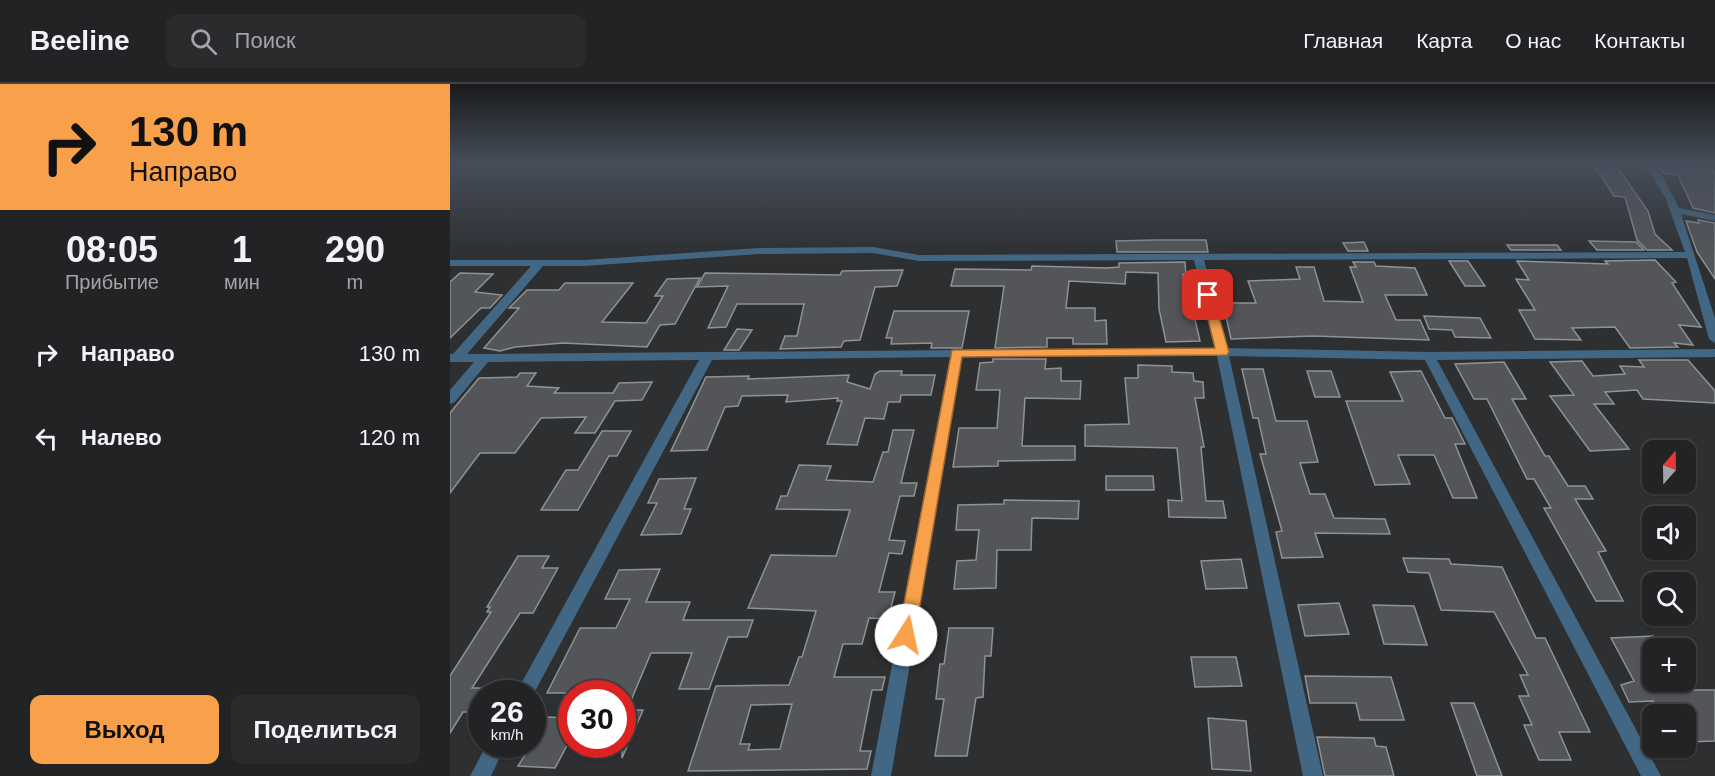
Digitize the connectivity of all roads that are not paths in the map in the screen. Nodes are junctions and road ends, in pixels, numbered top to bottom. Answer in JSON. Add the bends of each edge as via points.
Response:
{"nodes":[{"id":1,"x":1665,"y":194,"type":"edge"},
{"id":2,"x":1674,"y":210,"type":"junction"},
{"id":3,"x":1715,"y":218,"type":"edge"},
{"id":4,"x":1691,"y":255,"type":"junction"},
{"id":5,"x":1198,"y":257,"type":"junction"},
{"id":6,"x":450,"y":263,"type":"edge"},
{"id":7,"x":540,"y":263,"type":"junction"},
{"id":8,"x":1715,"y":339,"type":"edge"},
{"id":9,"x":1222,"y":352,"type":"junction"},
{"id":10,"x":957,"y":353,"type":"junction"},
{"id":11,"x":1715,"y":353,"type":"edge"},
{"id":12,"x":1429,"y":356,"type":"junction"},
{"id":13,"x":707,"y":357,"type":"junction"},
{"id":14,"x":453,"y":358,"type":"edge"},
{"id":15,"x":484,"y":358,"type":"junction"},
{"id":16,"x":450,"y":399,"type":"edge"},
{"id":17,"x":532,"y":680,"type":"edge"},
{"id":18,"x":490,"y":758,"type":"edge"},
{"id":19,"x":480,"y":776,"type":"edge"},
{"id":20,"x":881,"y":776,"type":"edge"},
{"id":21,"x":1313,"y":776,"type":"edge"},
{"id":22,"x":1651,"y":776,"type":"edge"}],
"edges":[{"from":1,"to":2,"type":"street"},
{"from":2,"to":3,"type":"street"},
{"from":2,"to":4,"type":"street"},
{"from":4,"to":5,"type":"street"},
{"from":4,"to":8,"type":"street"},
{"from":5,"to":7,"type":"street","via":[[919,258],[885,251],[850,250],[751,251]]},
{"from":5,"to":9,"type":"street"},
{"from":6,"to":7,"type":"street"},
{"from":7,"to":14,"type":"street"},
{"from":9,"to":10,"type":"street"},
{"from":9,"to":12,"type":"street"},
{"from":9,"to":21,"type":"street"},
{"from":10,"to":13,"type":"street"},
{"from":10,"to":20,"type":"street"},
{"from":11,"to":12,"type":"street"},
{"from":12,"to":22,"type":"street"},
{"from":13,"to":15,"type":"street"},
{"from":13,"to":17,"type":"street"},
{"from":14,"to":15,"type":"street"},
{"from":15,"to":16,"type":"street"},
{"from":18,"to":19,"type":"street"}]}
